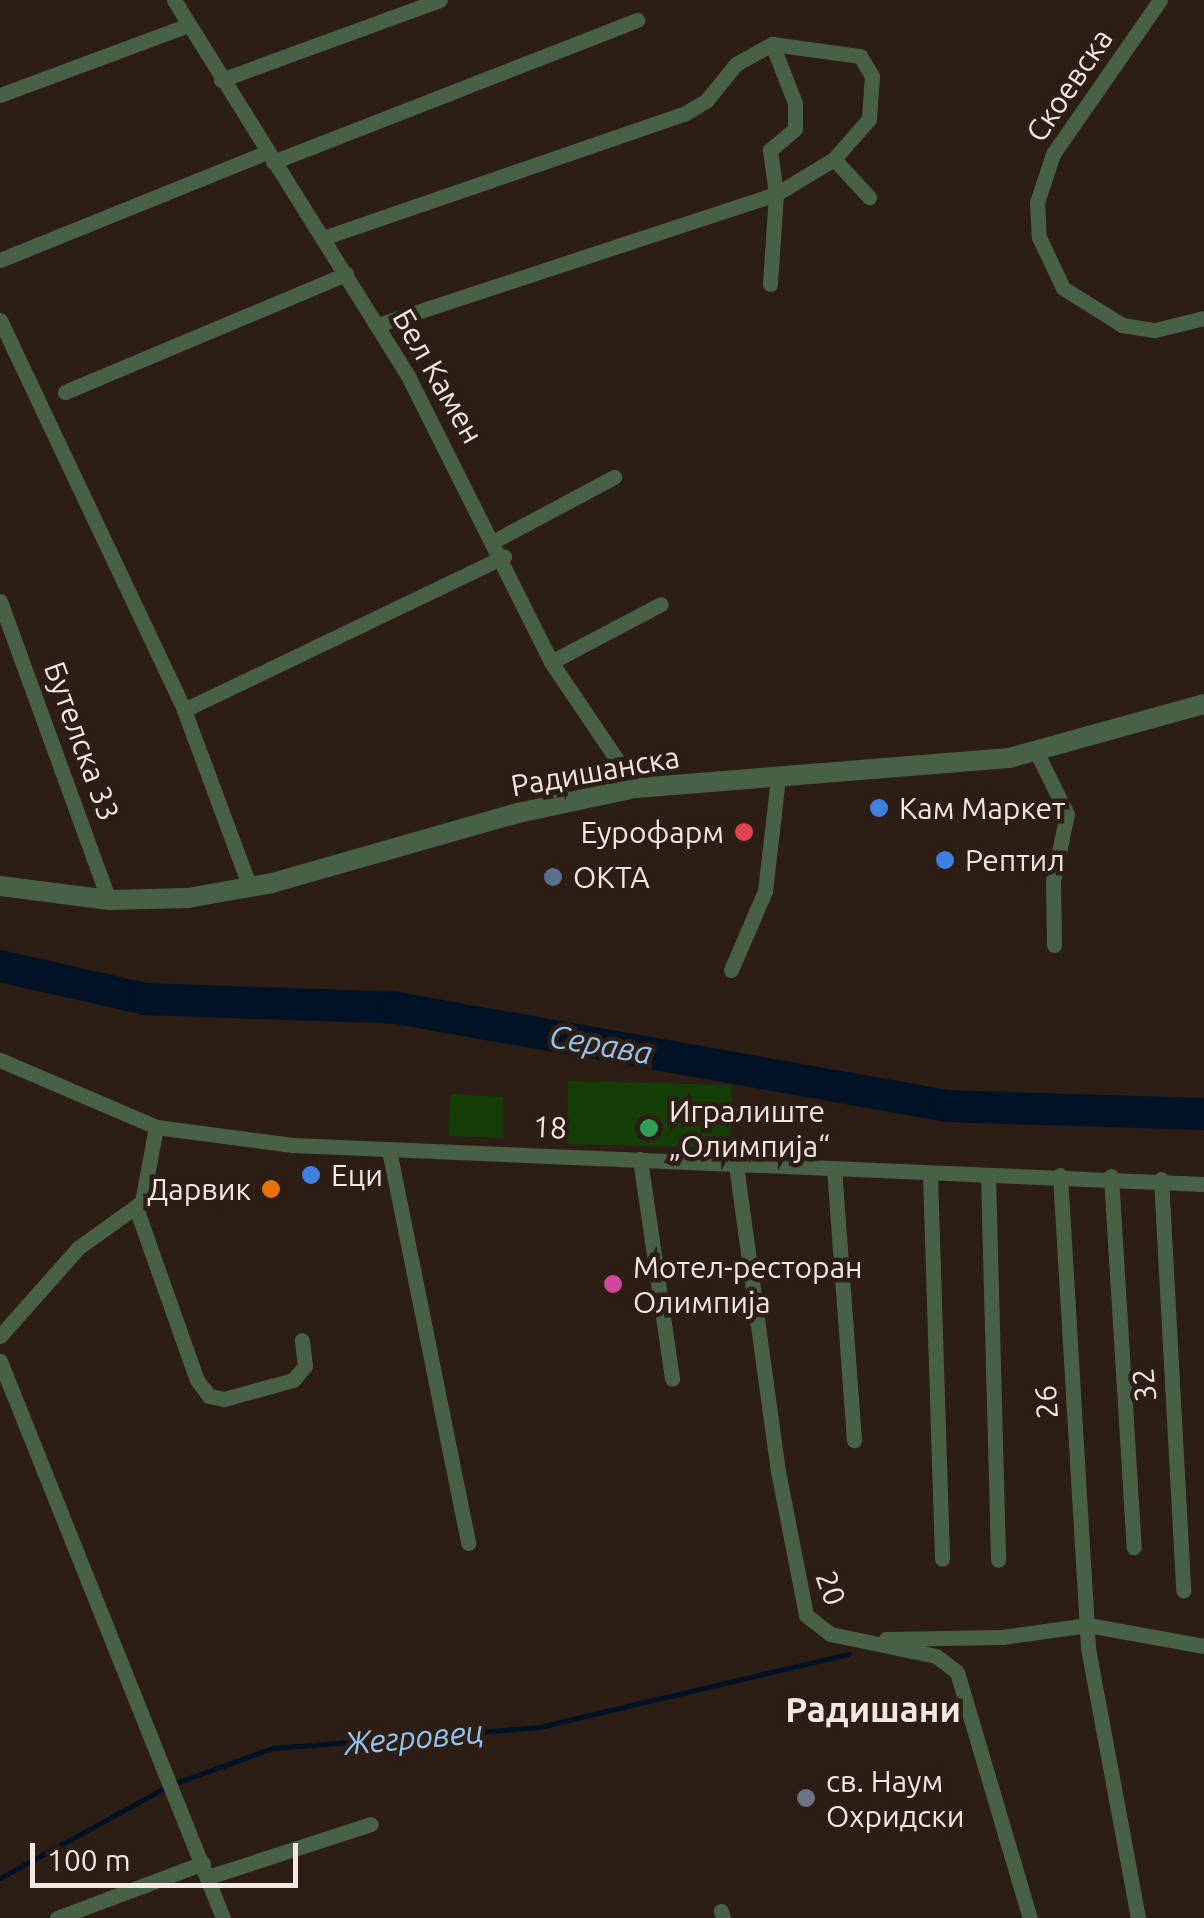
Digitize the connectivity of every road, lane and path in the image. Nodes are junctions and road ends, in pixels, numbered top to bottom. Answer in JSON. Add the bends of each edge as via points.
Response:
{"nodes":[{"id":1,"x":174,"y":0,"type":"edge"},
{"id":2,"x":440,"y":0,"type":"edge"},
{"id":3,"x":1160,"y":0,"type":"edge"},
{"id":4,"x":637,"y":20,"type":"dead end"},
{"id":5,"x":188,"y":25,"type":"junction"},
{"id":6,"x":772,"y":44,"type":"junction"},
{"id":7,"x":221,"y":80,"type":"junction"},
{"id":8,"x":0,"y":95,"type":"edge"},
{"id":9,"x":269,"y":157,"type":"junction"},
{"id":10,"x":834,"y":159,"type":"junction"},
{"id":11,"x":776,"y":194,"type":"junction"},
{"id":12,"x":868,"y":197,"type":"dead end"},
{"id":13,"x":323,"y":238,"type":"junction"},
{"id":14,"x":0,"y":260,"type":"edge"},
{"id":15,"x":346,"y":274,"type":"junction"},
{"id":16,"x":770,"y":284,"type":"dead end"},
{"id":17,"x":1204,"y":318,"type":"edge"},
{"id":18,"x":0,"y":320,"type":"edge"},
{"id":19,"x":378,"y":325,"type":"junction"},
{"id":20,"x":65,"y":392,"type":"dead end"},
{"id":21,"x":614,"y":477,"type":"dead end"},
{"id":22,"x":496,"y":540,"type":"junction"},
{"id":23,"x":504,"y":557,"type":"junction"},
{"id":24,"x":0,"y":602,"type":"edge"},
{"id":25,"x":661,"y":604,"type":"dead end"},
{"id":26,"x":551,"y":662,"type":"junction"},
{"id":27,"x":1204,"y":704,"type":"edge"},
{"id":28,"x":184,"y":710,"type":"junction"},
{"id":29,"x":1037,"y":753,"type":"junction"},
{"id":30,"x":778,"y":778,"type":"junction"},
{"id":31,"x":636,"y":788,"type":"junction"},
{"id":32,"x":0,"y":886,"type":"edge"},
{"id":33,"x":250,"y":887,"type":"junction"},
{"id":34,"x":109,"y":900,"type":"junction"},
{"id":35,"x":1054,"y":945,"type":"dead end"},
{"id":36,"x":731,"y":970,"type":"dead end"},
{"id":37,"x":0,"y":1060,"type":"edge"},
{"id":38,"x":156,"y":1127,"type":"junction"},
{"id":39,"x":389,"y":1150,"type":"junction"},
{"id":40,"x":640,"y":1158,"type":"junction"},
{"id":41,"x":736,"y":1165,"type":"junction"},
{"id":42,"x":834,"y":1168,"type":"junction"},
{"id":43,"x":930,"y":1175,"type":"junction"},
{"id":44,"x":988,"y":1175,"type":"junction"},
{"id":45,"x":1060,"y":1175,"type":"junction"},
{"id":46,"x":1112,"y":1176,"type":"junction"},
{"id":47,"x":1161,"y":1179,"type":"junction"},
{"id":48,"x":1204,"y":1184,"type":"edge"},
{"id":49,"x":136,"y":1208,"type":"junction"},
{"id":50,"x":0,"y":1336,"type":"edge"},
{"id":51,"x":302,"y":1340,"type":"dead end"},
{"id":52,"x":0,"y":1361,"type":"edge"},
{"id":53,"x":672,"y":1379,"type":"dead end"},
{"id":54,"x":854,"y":1440,"type":"dead end"},
{"id":55,"x":468,"y":1544,"type":"dead end"},
{"id":56,"x":1134,"y":1546,"type":"dead end"},
{"id":57,"x":942,"y":1560,"type":"dead end"},
{"id":58,"x":998,"y":1560,"type":"dead end"},
{"id":59,"x":1184,"y":1588,"type":"dead end"},
{"id":60,"x":1088,"y":1625,"type":"junction"},
{"id":61,"x":868,"y":1639,"type":"junction"},
{"id":62,"x":1204,"y":1646,"type":"edge"},
{"id":63,"x":371,"y":1824,"type":"dead end"},
{"id":64,"x":206,"y":1870,"type":"junction"},
{"id":65,"x":57,"y":1918,"type":"edge"},
{"id":66,"x":223,"y":1918,"type":"edge"},
{"id":67,"x":1030,"y":1918,"type":"edge"},
{"id":68,"x":1138,"y":1918,"type":"edge"}],
"edges":[{"from":1,"to":5,"type":"street","name":"Бел Камен"},
{"from":2,"to":7,"type":"street"},
{"from":3,"to":17,"type":"street","name":"Скоевска","via":[[1052,154],[1037,202],[1039,237],[1063,288],[1122,324],[1155,330]]},
{"from":4,"to":9,"type":"street"},
{"from":5,"to":7,"type":"street","name":"Бел Камен"},
{"from":5,"to":8,"type":"street"},
{"from":6,"to":10,"type":"street","via":[[860,56],[872,76],[869,119]]},
{"from":6,"to":11,"type":"street","via":[[796,103],[795,129],[770,150]]},
{"from":6,"to":13,"type":"street","via":[[736,64],[706,101],[684,114]]},
{"from":7,"to":9,"type":"street","name":"Бел Камен"},
{"from":9,"to":13,"type":"street","name":"Бел Камен"},
{"from":9,"to":14,"type":"street"},
{"from":10,"to":11,"type":"street"},
{"from":10,"to":12,"type":"street"},
{"from":11,"to":16,"type":"street"},
{"from":11,"to":19,"type":"street"},
{"from":13,"to":15,"type":"street","name":"Бел Камен"},
{"from":15,"to":19,"type":"street","name":"Бел Камен"},
{"from":15,"to":20,"type":"street"},
{"from":18,"to":28,"type":"street"},
{"from":19,"to":22,"type":"street","name":"Бел Камен"},
{"from":21,"to":22,"type":"street"},
{"from":22,"to":23,"type":"street","name":"Бел Камен"},
{"from":23,"to":26,"type":"street","name":"Бел Камен"},
{"from":23,"to":28,"type":"street"},
{"from":24,"to":34,"type":"street","name":"Бутелска 33"},
{"from":25,"to":26,"type":"street"},
{"from":26,"to":31,"type":"street","name":"Бел Камен"},
{"from":27,"to":29,"type":"street","name":"Радишанска"},
{"from":28,"to":33,"type":"street"},
{"from":29,"to":30,"type":"street","name":"Радишанска"},
{"from":29,"to":35,"type":"street","via":[[1067,814],[1052,881]]},
{"from":30,"to":31,"type":"street","name":"Радишанска"},
{"from":30,"to":36,"type":"street","via":[[765,891]]},
{"from":31,"to":33,"type":"street","name":"Радишанска","via":[[518,813]]},
{"from":32,"to":34,"type":"street","name":"Радишанска"},
{"from":33,"to":34,"type":"street","name":"Радишанска"},
{"from":37,"to":38,"type":"street","name":"18"},
{"from":38,"to":39,"type":"street","name":"18"},
{"from":38,"to":49,"type":"street","via":[[151,1180]]},
{"from":39,"to":40,"type":"street","name":"18","via":[[550,1149]]},
{"from":39,"to":55,"type":"street"},
{"from":40,"to":41,"type":"street","name":"18"},
{"from":40,"to":53,"type":"street"},
{"from":41,"to":42,"type":"street","name":"18"},
{"from":41,"to":61,"type":"street","name":"20","via":[[803,1604],[817,1628]]},
{"from":42,"to":43,"type":"street","name":"18"},
{"from":42,"to":54,"type":"street"},
{"from":43,"to":44,"type":"street","name":"18"},
{"from":43,"to":57,"type":"street"},
{"from":44,"to":45,"type":"street","name":"18"},
{"from":44,"to":58,"type":"street"},
{"from":45,"to":46,"type":"street","name":"18"},
{"from":45,"to":60,"type":"street","name":"26"},
{"from":46,"to":47,"type":"street","name":"18"},
{"from":46,"to":56,"type":"street"},
{"from":47,"to":48,"type":"street","name":"18"},
{"from":47,"to":59,"type":"street","name":"32"},
{"from":49,"to":50,"type":"street","via":[[78,1248]]},
{"from":49,"to":51,"type":"street","via":[[197,1380],[210,1396],[224,1399],[293,1380],[306,1366]]},
{"from":52,"to":64,"type":"street"},
{"from":60,"to":61,"type":"street","via":[[1002,1637]]},
{"from":60,"to":62,"type":"street"},
{"from":60,"to":68,"type":"street","name":"26"},
{"from":61,"to":67,"type":"street","name":"20","via":[[950,1662],[956,1672]]},
{"from":63,"to":64,"type":"street"},
{"from":64,"to":65,"type":"street"},
{"from":64,"to":66,"type":"street"}]}
